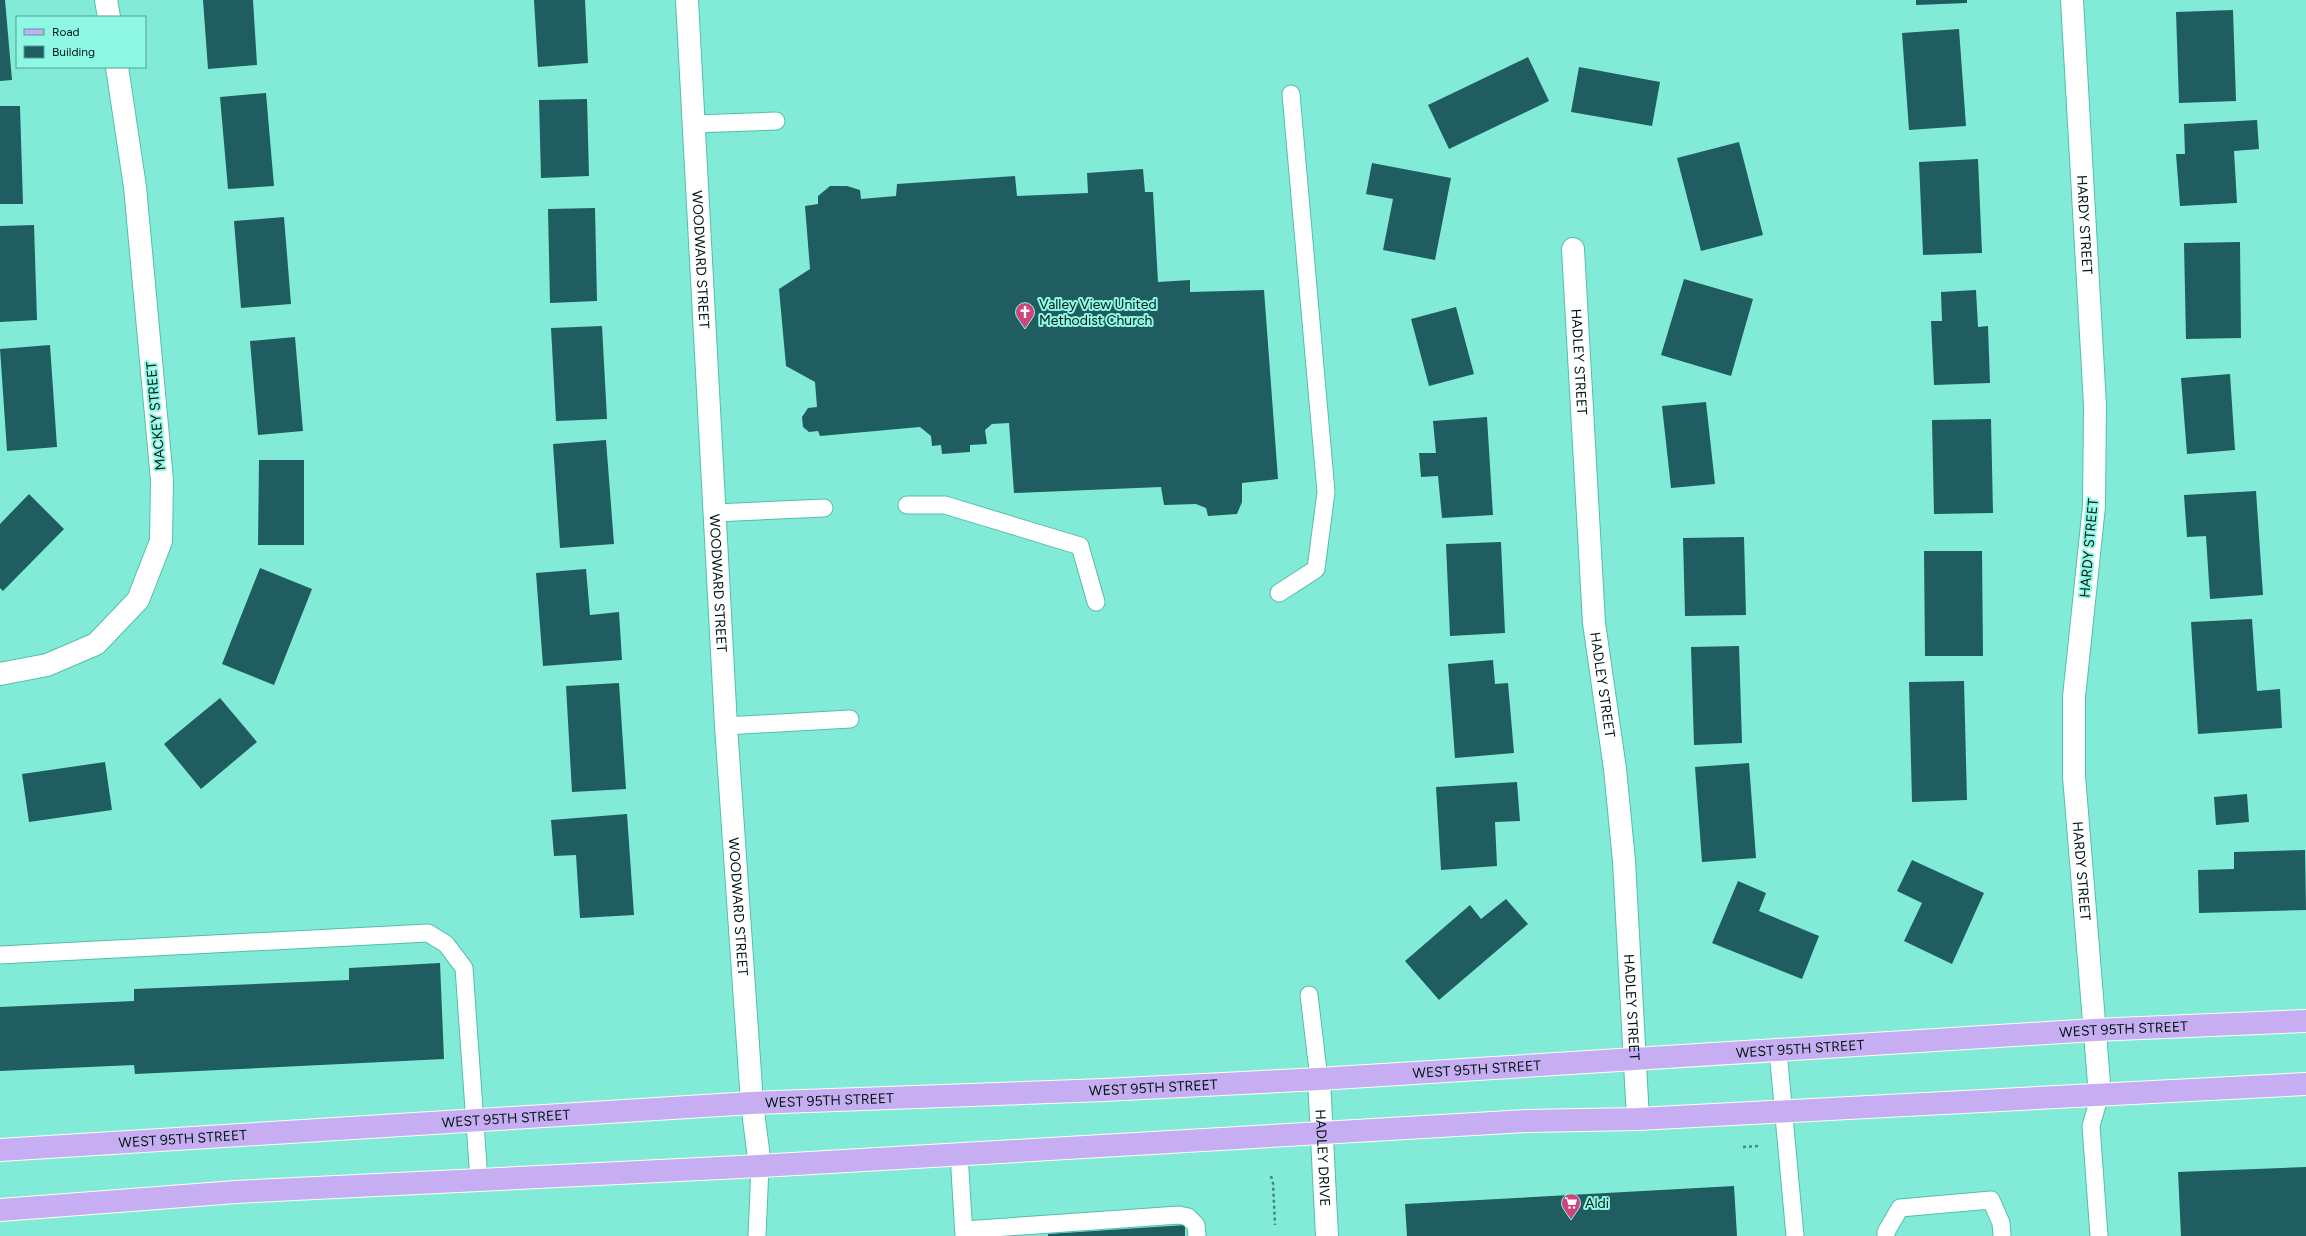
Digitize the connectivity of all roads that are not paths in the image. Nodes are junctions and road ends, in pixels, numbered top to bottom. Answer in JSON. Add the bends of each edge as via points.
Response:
{"nodes":[{"id":1,"x":106,"y":0,"type":"edge"},
{"id":2,"x":687,"y":0,"type":"edge"},
{"id":3,"x":2072,"y":0,"type":"edge"},
{"id":4,"x":109,"y":16,"type":"edge"},
{"id":5,"x":117,"y":68,"type":"edge"},
{"id":6,"x":1291,"y":94,"type":"dead end"},
{"id":7,"x":776,"y":121,"type":"dead end"},
{"id":8,"x":694,"y":124,"type":"junction"},
{"id":9,"x":1573,"y":249,"type":"dead end"},
{"id":10,"x":907,"y":505,"type":"dead end"},
{"id":11,"x":824,"y":508,"type":"dead end"},
{"id":12,"x":715,"y":512,"type":"junction"},
{"id":13,"x":1279,"y":593,"type":"dead end"},
{"id":14,"x":1096,"y":602,"type":"dead end"},
{"id":15,"x":0,"y":674,"type":"edge"},
{"id":16,"x":850,"y":719,"type":"dead end"},
{"id":17,"x":726,"y":726,"type":"junction"},
{"id":18,"x":0,"y":955,"type":"edge"},
{"id":19,"x":1309,"y":995,"type":"dead end"},
{"id":20,"x":2306,"y":1021,"type":"edge"},
{"id":21,"x":2094,"y":1030,"type":"junction"},
{"id":22,"x":1778,"y":1051,"type":"junction"},
{"id":23,"x":1635,"y":1060,"type":"junction"},
{"id":24,"x":1319,"y":1079,"type":"junction"},
{"id":25,"x":2306,"y":1084,"type":"edge"},
{"id":26,"x":2100,"y":1095,"type":"junction"},
{"id":27,"x":752,"y":1103,"type":"junction"},
{"id":28,"x":1785,"y":1112,"type":"junction"},
{"id":29,"x":1638,"y":1119,"type":"junction"},
{"id":30,"x":475,"y":1120,"type":"junction"},
{"id":31,"x":1322,"y":1135,"type":"junction"},
{"id":32,"x":0,"y":1150,"type":"edge"},
{"id":33,"x":959,"y":1154,"type":"junction"},
{"id":34,"x":760,"y":1166,"type":"junction"},
{"id":35,"x":479,"y":1180,"type":"junction"},
{"id":36,"x":0,"y":1210,"type":"edge"},
{"id":37,"x":964,"y":1233,"type":"edge"},
{"id":38,"x":757,"y":1236,"type":"edge"},
{"id":39,"x":1197,"y":1236,"type":"edge"},
{"id":40,"x":1327,"y":1236,"type":"edge"},
{"id":41,"x":1795,"y":1236,"type":"edge"},
{"id":42,"x":1886,"y":1236,"type":"edge"},
{"id":43,"x":2002,"y":1236,"type":"edge"},
{"id":44,"x":2099,"y":1236,"type":"edge"}],
"edges":[{"from":1,"to":4,"type":"street"},
{"from":2,"to":8,"type":"street","name":"WOODWARD STREET"},
{"from":3,"to":21,"type":"street","name":"HARDY STREET","via":[[2095,405],[2094,506],[2074,696],[2074,776]]},
{"from":5,"to":15,"type":"street","name":"MACKEY STREET","via":[[135,187],[162,480],[160,541],[138,600],[96,644],[47,665]]},
{"from":6,"to":13,"type":"lane","via":[[1326,492],[1316,569]]},
{"from":7,"to":8,"type":"lane"},
{"from":8,"to":12,"type":"street","name":"WOODWARD STREET"},
{"from":9,"to":23,"type":"street","name":"HADLEY STREET","via":[[1594,623],[1615,769],[1624,861]]},
{"from":10,"to":14,"type":"lane","via":[[945,505],[1080,546]]},
{"from":11,"to":12,"type":"lane"},
{"from":12,"to":17,"type":"street","name":"WOODWARD STREET"},
{"from":16,"to":17,"type":"lane"},
{"from":17,"to":27,"type":"street","name":"WOODWARD STREET"},
{"from":18,"to":30,"type":"lane","via":[[428,933],[446,944],[464,968]]},
{"from":19,"to":24,"type":"lane"},
{"from":20,"to":21,"type":"main road","name":"WEST 95TH STREET"},
{"from":21,"to":22,"type":"main road","name":"WEST 95TH STREET"},
{"from":21,"to":26,"type":"street","name":"HARDY STREET"},
{"from":22,"to":23,"type":"main road","name":"WEST 95TH STREET"},
{"from":22,"to":28,"type":"lane"},
{"from":23,"to":24,"type":"main road","name":"WEST 95TH STREET"},
{"from":23,"to":29,"type":"street","name":"HADLEY STREET"},
{"from":24,"to":27,"type":"main road","name":"WEST 95TH STREET"},
{"from":24,"to":31,"type":"street","name":"HADLEY DRIVE"},
{"from":25,"to":26,"type":"main road"},
{"from":26,"to":28,"type":"main road"},
{"from":26,"to":44,"type":"lane","via":[[2091,1126]]},
{"from":27,"to":30,"type":"main road","name":"WEST 95TH STREET"},
{"from":27,"to":34,"type":"street","name":"WOODWARD STREET"},
{"from":28,"to":29,"type":"main road"},
{"from":28,"to":41,"type":"lane"},
{"from":29,"to":31,"type":"main road","via":[[1527,1122]]},
{"from":30,"to":32,"type":"main road","name":"WEST 95TH STREET"},
{"from":30,"to":35,"type":"lane"},
{"from":31,"to":33,"type":"main road"},
{"from":31,"to":40,"type":"street","name":"HADLEY DRIVE"},
{"from":33,"to":34,"type":"main road"},
{"from":33,"to":37,"type":"lane"},
{"from":34,"to":35,"type":"main road"},
{"from":34,"to":38,"type":"lane"},
{"from":35,"to":36,"type":"main road","via":[[236,1192]]},
{"from":37,"to":39,"type":"lane","via":[[1179,1215],[1188,1217],[1196,1225]]},
{"from":42,"to":43,"type":"lane","via":[[1900,1208],[1991,1200],[2001,1223]]}]}
